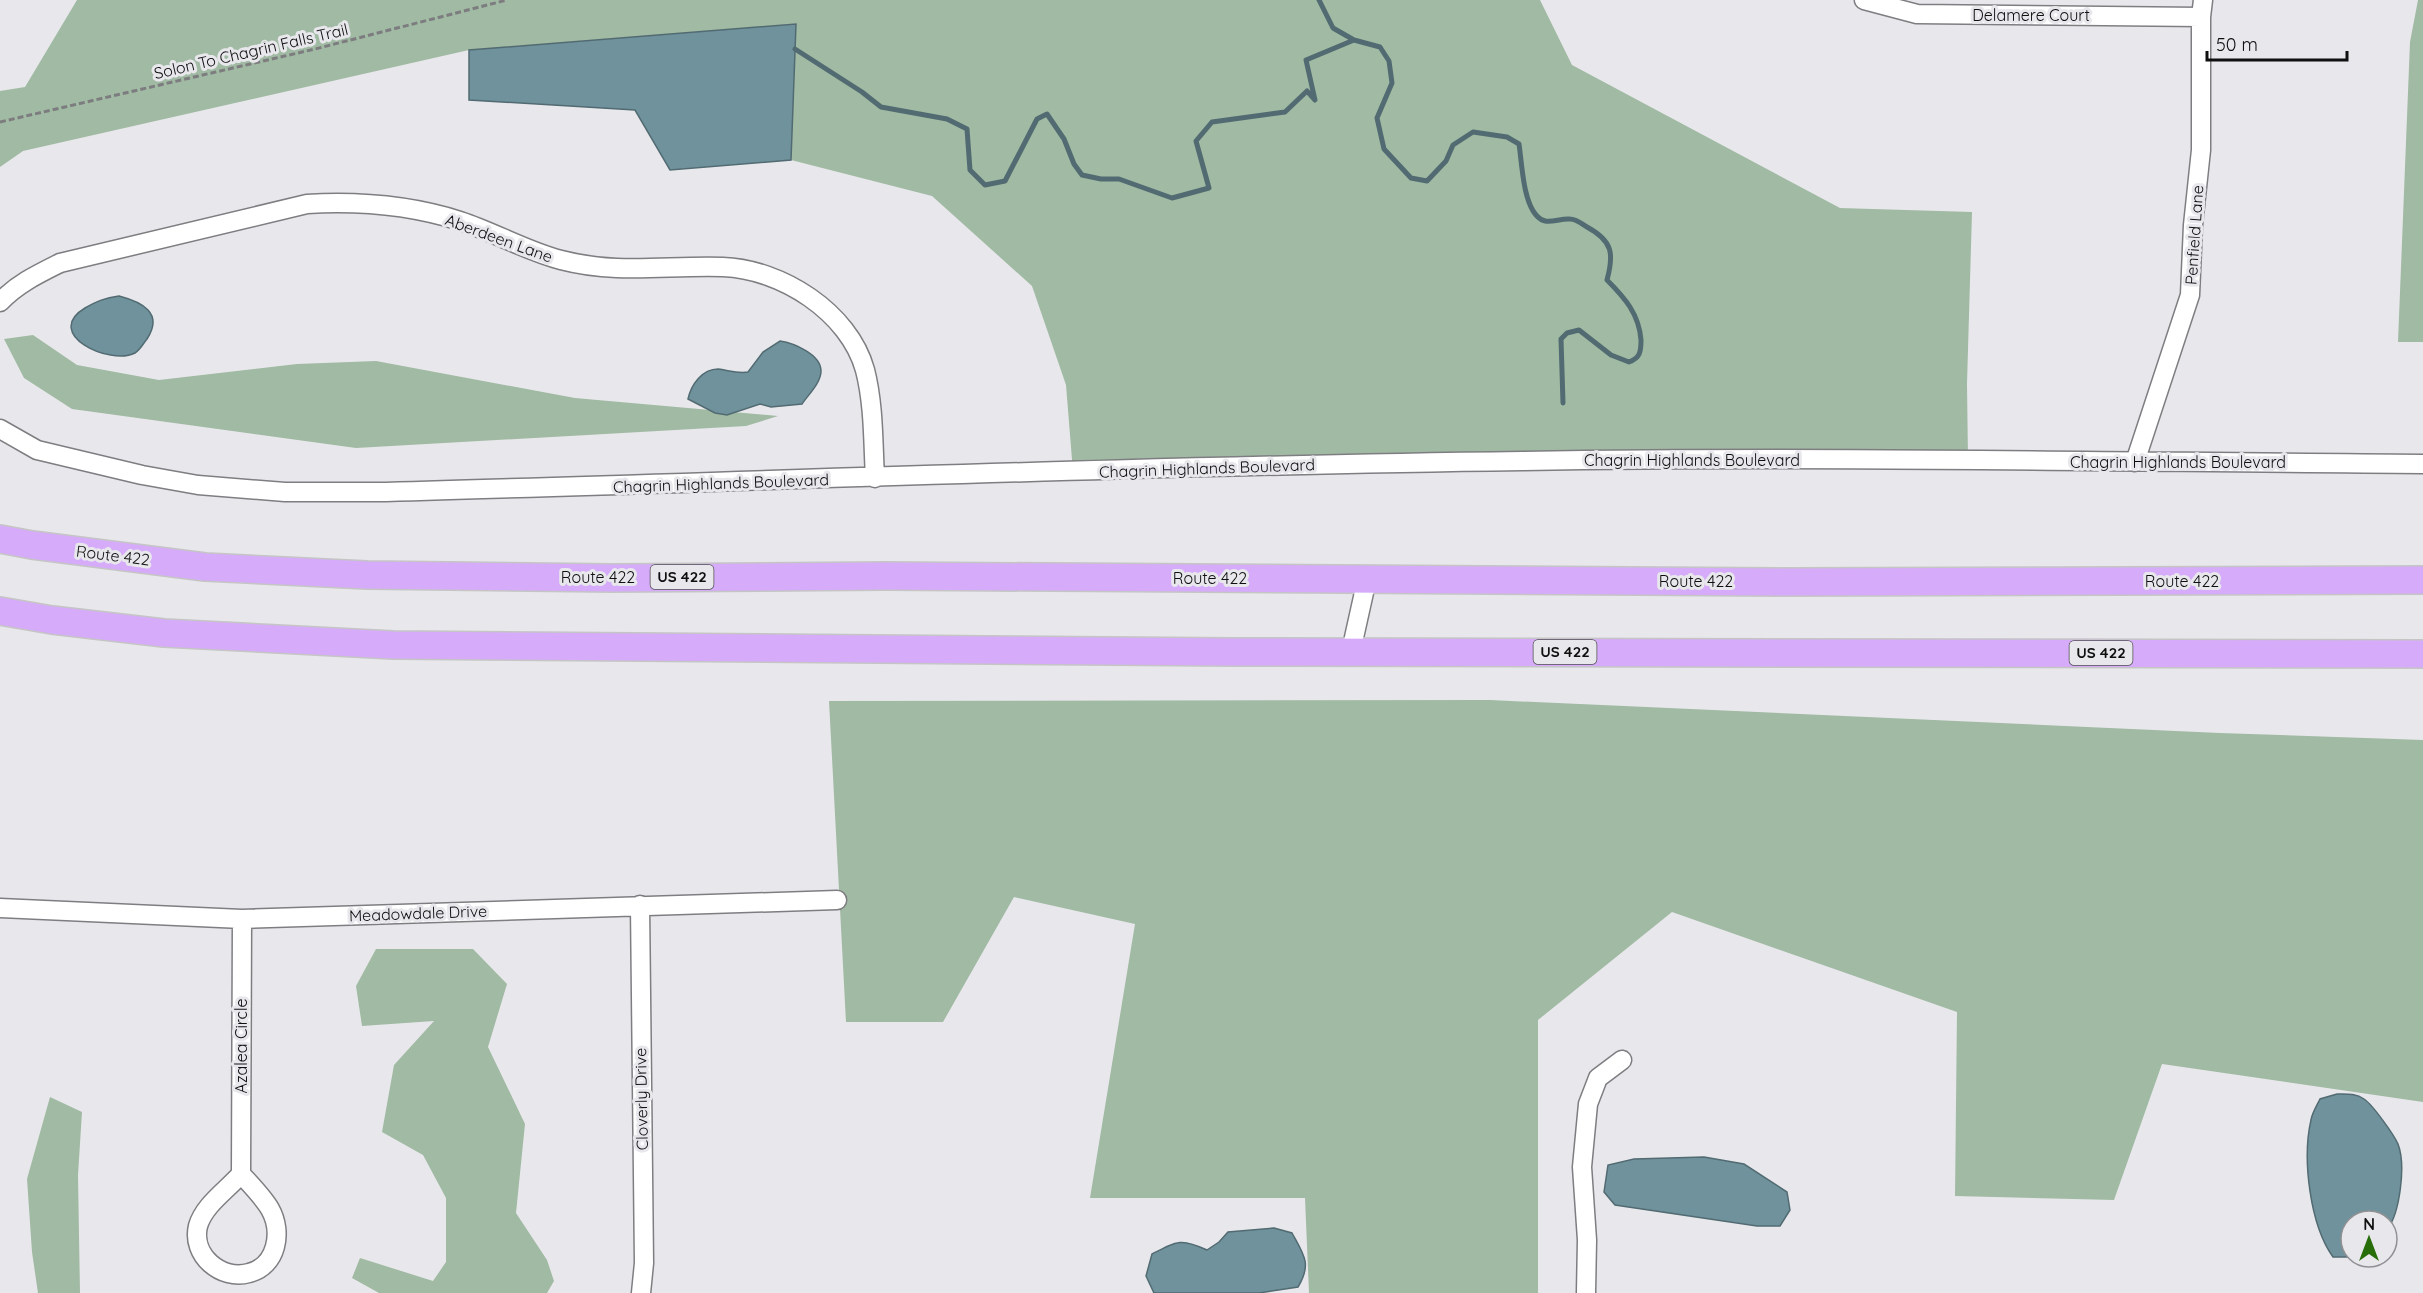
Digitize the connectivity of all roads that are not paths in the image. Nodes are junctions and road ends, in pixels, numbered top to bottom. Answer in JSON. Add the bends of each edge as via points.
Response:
{"nodes":[{"id":1,"x":1863,"y":0,"type":"edge"},
{"id":2,"x":2202,"y":8,"type":"edge"},
{"id":3,"x":0,"y":302,"type":"edge"},
{"id":4,"x":0,"y":429,"type":"edge"},
{"id":5,"x":2135,"y":462,"type":"junction"},
{"id":6,"x":2423,"y":464,"type":"edge"},
{"id":7,"x":875,"y":478,"type":"junction"},
{"id":8,"x":0,"y":539,"type":"edge"},
{"id":9,"x":1367,"y":579,"type":"junction"},
{"id":10,"x":2423,"y":580,"type":"edge"},
{"id":11,"x":0,"y":611,"type":"edge"},
{"id":12,"x":1351,"y":651,"type":"junction"},
{"id":13,"x":2423,"y":654,"type":"edge"},
{"id":14,"x":837,"y":900,"type":"dead end"},
{"id":15,"x":640,"y":905,"type":"junction"},
{"id":16,"x":0,"y":908,"type":"edge"},
{"id":17,"x":242,"y":919,"type":"junction"},
{"id":18,"x":1622,"y":1060,"type":"dead end"},
{"id":19,"x":241,"y":1174,"type":"junction"},
{"id":20,"x":641,"y":1293,"type":"edge"},
{"id":21,"x":1586,"y":1293,"type":"edge"}],
"edges":[{"from":1,"to":2,"type":"street","name":"Delamere Court","via":[[1917,14]]},
{"from":2,"to":5,"type":"street","name":"Penfield Lane","via":[[2201,150],[2190,295]]},
{"from":3,"to":7,"type":"street","name":"Aberdeen Lane","via":[[33,276],[60,264],[308,204],[345,202],[395,206],[459,221],[560,260],[607,269],[725,267],[770,275],[811,297],[847,333],[864,369]]},
{"from":4,"to":7,"type":"street","name":"Chagrin Highlands Boulevard","via":[[37,450],[142,476],[285,492]]},
{"from":5,"to":6,"type":"street","name":"Chagrin Highlands Boulevard"},
{"from":5,"to":7,"type":"street","name":"Chagrin Highlands Boulevard","via":[[1526,460]]},
{"from":8,"to":9,"type":"highway","name":"Route 422","number":"US 422","via":[[205,567],[367,575]]},
{"from":9,"to":10,"type":"highway","name":"Route 422","number":"US 422"},
{"from":9,"to":12,"type":"street"},
{"from":11,"to":12,"type":"highway","number":"US 422","via":[[164,633],[393,645]]},
{"from":12,"to":13,"type":"highway","number":"US 422"},
{"from":14,"to":15,"type":"street","name":"Meadowdale Drive"},
{"from":15,"to":17,"type":"street","name":"Meadowdale Drive"},
{"from":15,"to":20,"type":"street","name":"Cloverly Drive","via":[[644,1263]]},
{"from":16,"to":17,"type":"street","name":"Meadowdale Drive"},
{"from":17,"to":19,"type":"street","name":"Azalea Circle"},
{"from":18,"to":21,"type":"street","via":[[1598,1078],[1588,1104],[1582,1167]]},
{"from":19,"to":19,"type":"street","via":[[206,1210],[198,1226],[197,1240],[203,1255],[215,1269],[232,1273],[249,1273],[263,1264],[273,1254],[278,1236],[270,1210]]}]}
